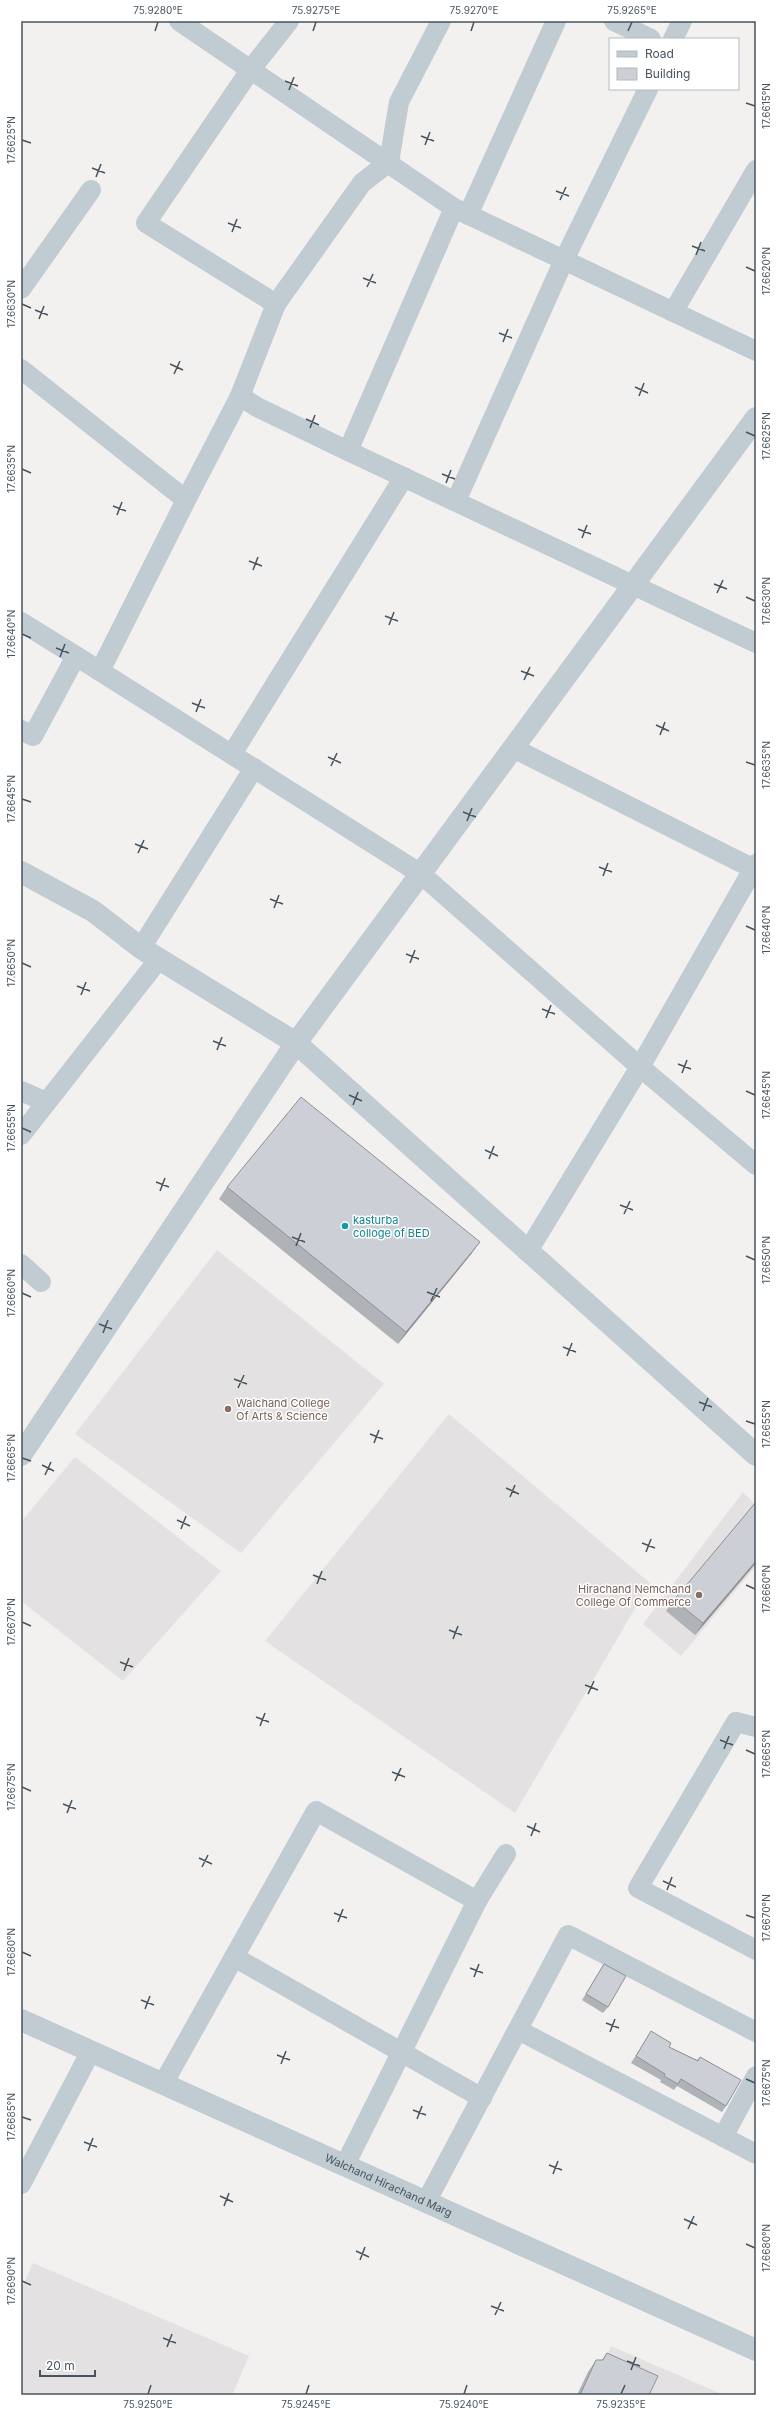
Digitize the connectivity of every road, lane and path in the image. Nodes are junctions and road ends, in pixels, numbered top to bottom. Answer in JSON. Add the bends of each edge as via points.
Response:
{"nodes":[{"id":1,"x":289,"y":21,"type":"edge"},
{"id":2,"x":441,"y":21,"type":"edge"},
{"id":3,"x":556,"y":21,"type":"edge"},
{"id":4,"x":614,"y":21,"type":"edge"},
{"id":5,"x":682,"y":21,"type":"edge"},
{"id":6,"x":190,"y":24,"type":"edge"},
{"id":7,"x":649,"y":38,"type":"edge"},
{"id":8,"x":674,"y":38,"type":"edge"},
{"id":9,"x":251,"y":69,"type":"junction"},
{"id":10,"x":648,"y":90,"type":"edge"},
{"id":11,"x":389,"y":162,"type":"junction"},
{"id":12,"x":756,"y":170,"type":"edge"},
{"id":13,"x":91,"y":190,"type":"dead end"},
{"id":14,"x":461,"y":211,"type":"junction"},
{"id":15,"x":564,"y":260,"type":"junction"},
{"id":16,"x":21,"y":289,"type":"edge"},
{"id":17,"x":276,"y":304,"type":"junction"},
{"id":18,"x":673,"y":312,"type":"junction"},
{"id":19,"x":756,"y":351,"type":"edge"},
{"id":20,"x":21,"y":369,"type":"edge"},
{"id":21,"x":240,"y":396,"type":"junction"},
{"id":22,"x":756,"y":418,"type":"edge"},
{"id":23,"x":348,"y":451,"type":"junction"},
{"id":24,"x":404,"y":477,"type":"junction"},
{"id":25,"x":186,"y":500,"type":"junction"},
{"id":26,"x":456,"y":501,"type":"junction"},
{"id":27,"x":634,"y":584,"type":"junction"},
{"id":28,"x":21,"y":622,"type":"edge"},
{"id":29,"x":756,"y":643,"type":"edge"},
{"id":30,"x":76,"y":656,"type":"junction"},
{"id":31,"x":100,"y":671,"type":"junction"},
{"id":32,"x":21,"y":730,"type":"edge"},
{"id":33,"x":513,"y":748,"type":"junction"},
{"id":34,"x":232,"y":754,"type":"junction"},
{"id":35,"x":254,"y":768,"type":"junction"},
{"id":36,"x":755,"y":868,"type":"edge"},
{"id":37,"x":21,"y":872,"type":"edge"},
{"id":38,"x":421,"y":874,"type":"junction"},
{"id":39,"x":150,"y":954,"type":"junction"},
{"id":40,"x":296,"y":1043,"type":"junction"},
{"id":41,"x":640,"y":1067,"type":"junction"},
{"id":42,"x":21,"y":1091,"type":"edge"},
{"id":43,"x":46,"y":1102,"type":"junction"},
{"id":44,"x":21,"y":1135,"type":"edge"},
{"id":45,"x":756,"y":1165,"type":"edge"},
{"id":46,"x":528,"y":1251,"type":"junction"},
{"id":47,"x":21,"y":1264,"type":"edge"},
{"id":48,"x":41,"y":1282,"type":"dead end"},
{"id":49,"x":23,"y":1448,"type":"edge"},
{"id":50,"x":756,"y":1455,"type":"edge"},
{"id":51,"x":756,"y":1727,"type":"edge"},
{"id":52,"x":506,"y":1854,"type":"dead end"},
{"id":53,"x":477,"y":1901,"type":"junction"},
{"id":54,"x":756,"y":1950,"type":"edge"},
{"id":55,"x":234,"y":1957,"type":"junction"},
{"id":56,"x":21,"y":2020,"type":"edge"},
{"id":57,"x":518,"y":2030,"type":"junction"},
{"id":58,"x":756,"y":2032,"type":"edge"},
{"id":59,"x":91,"y":2051,"type":"junction"},
{"id":60,"x":401,"y":2052,"type":"junction"},
{"id":61,"x":756,"y":2076,"type":"edge"},
{"id":62,"x":163,"y":2084,"type":"junction"},
{"id":63,"x":482,"y":2098,"type":"junction"},
{"id":64,"x":723,"y":2137,"type":"junction"},
{"id":65,"x":756,"y":2154,"type":"edge"},
{"id":66,"x":345,"y":2165,"type":"junction"},
{"id":67,"x":21,"y":2184,"type":"edge"},
{"id":68,"x":426,"y":2202,"type":"junction"},
{"id":69,"x":756,"y":2350,"type":"edge"}],
"edges":[{"from":1,"to":9,"type":"street"},
{"from":2,"to":11,"type":"street","via":[[399,102]]},
{"from":3,"to":14,"type":"street"},
{"from":4,"to":7,"type":"street"},
{"from":5,"to":8,"type":"street"},
{"from":6,"to":9,"type":"street"},
{"from":9,"to":11,"type":"street"},
{"from":9,"to":17,"type":"street","via":[[146,223]]},
{"from":10,"to":15,"type":"street"},
{"from":11,"to":14,"type":"street"},
{"from":11,"to":17,"type":"street","via":[[362,183]]},
{"from":12,"to":18,"type":"street"},
{"from":13,"to":16,"type":"street"},
{"from":14,"to":15,"type":"street"},
{"from":14,"to":23,"type":"street"},
{"from":15,"to":18,"type":"street"},
{"from":15,"to":26,"type":"street"},
{"from":17,"to":21,"type":"street"},
{"from":18,"to":19,"type":"street"},
{"from":20,"to":25,"type":"street"},
{"from":21,"to":23,"type":"street","via":[[257,407]]},
{"from":21,"to":25,"type":"street"},
{"from":22,"to":27,"type":"street"},
{"from":23,"to":24,"type":"street"},
{"from":24,"to":26,"type":"street"},
{"from":24,"to":34,"type":"street"},
{"from":25,"to":31,"type":"street"},
{"from":26,"to":27,"type":"street"},
{"from":27,"to":29,"type":"street"},
{"from":27,"to":33,"type":"street"},
{"from":28,"to":30,"type":"street"},
{"from":30,"to":31,"type":"street"},
{"from":30,"to":32,"type":"street","via":[[33,736]]},
{"from":31,"to":34,"type":"street"},
{"from":33,"to":36,"type":"street"},
{"from":33,"to":38,"type":"street"},
{"from":34,"to":35,"type":"street"},
{"from":35,"to":38,"type":"street"},
{"from":35,"to":39,"type":"street"},
{"from":36,"to":41,"type":"street"},
{"from":37,"to":39,"type":"street","via":[[92,912]]},
{"from":38,"to":40,"type":"street"},
{"from":38,"to":41,"type":"street"},
{"from":39,"to":40,"type":"street"},
{"from":39,"to":43,"type":"street"},
{"from":40,"to":46,"type":"street"},
{"from":40,"to":49,"type":"street"},
{"from":41,"to":45,"type":"street"},
{"from":41,"to":46,"type":"street"},
{"from":42,"to":43,"type":"street"},
{"from":43,"to":44,"type":"street"},
{"from":46,"to":50,"type":"street"},
{"from":47,"to":48,"type":"street"},
{"from":51,"to":54,"type":"street","via":[[736,1722],[638,1888]]},
{"from":52,"to":53,"type":"street"},
{"from":53,"to":55,"type":"street","via":[[316,1811]]},
{"from":53,"to":60,"type":"street"},
{"from":55,"to":60,"type":"street"},
{"from":55,"to":62,"type":"street"},
{"from":56,"to":59,"type":"street","name":"Walchand Hirachand Marg"},
{"from":57,"to":58,"type":"street","via":[[568,1935]]},
{"from":57,"to":63,"type":"street"},
{"from":57,"to":64,"type":"street"},
{"from":59,"to":62,"type":"street","name":"Walchand Hirachand Marg"},
{"from":59,"to":67,"type":"street"},
{"from":60,"to":63,"type":"street"},
{"from":60,"to":66,"type":"street"},
{"from":61,"to":64,"type":"street"},
{"from":62,"to":66,"type":"street","name":"Walchand Hirachand Marg"},
{"from":63,"to":68,"type":"street"},
{"from":64,"to":65,"type":"street"},
{"from":66,"to":68,"type":"street","name":"Walchand Hirachand Marg"},
{"from":68,"to":69,"type":"street","name":"Walchand Hirachand Marg"}]}
